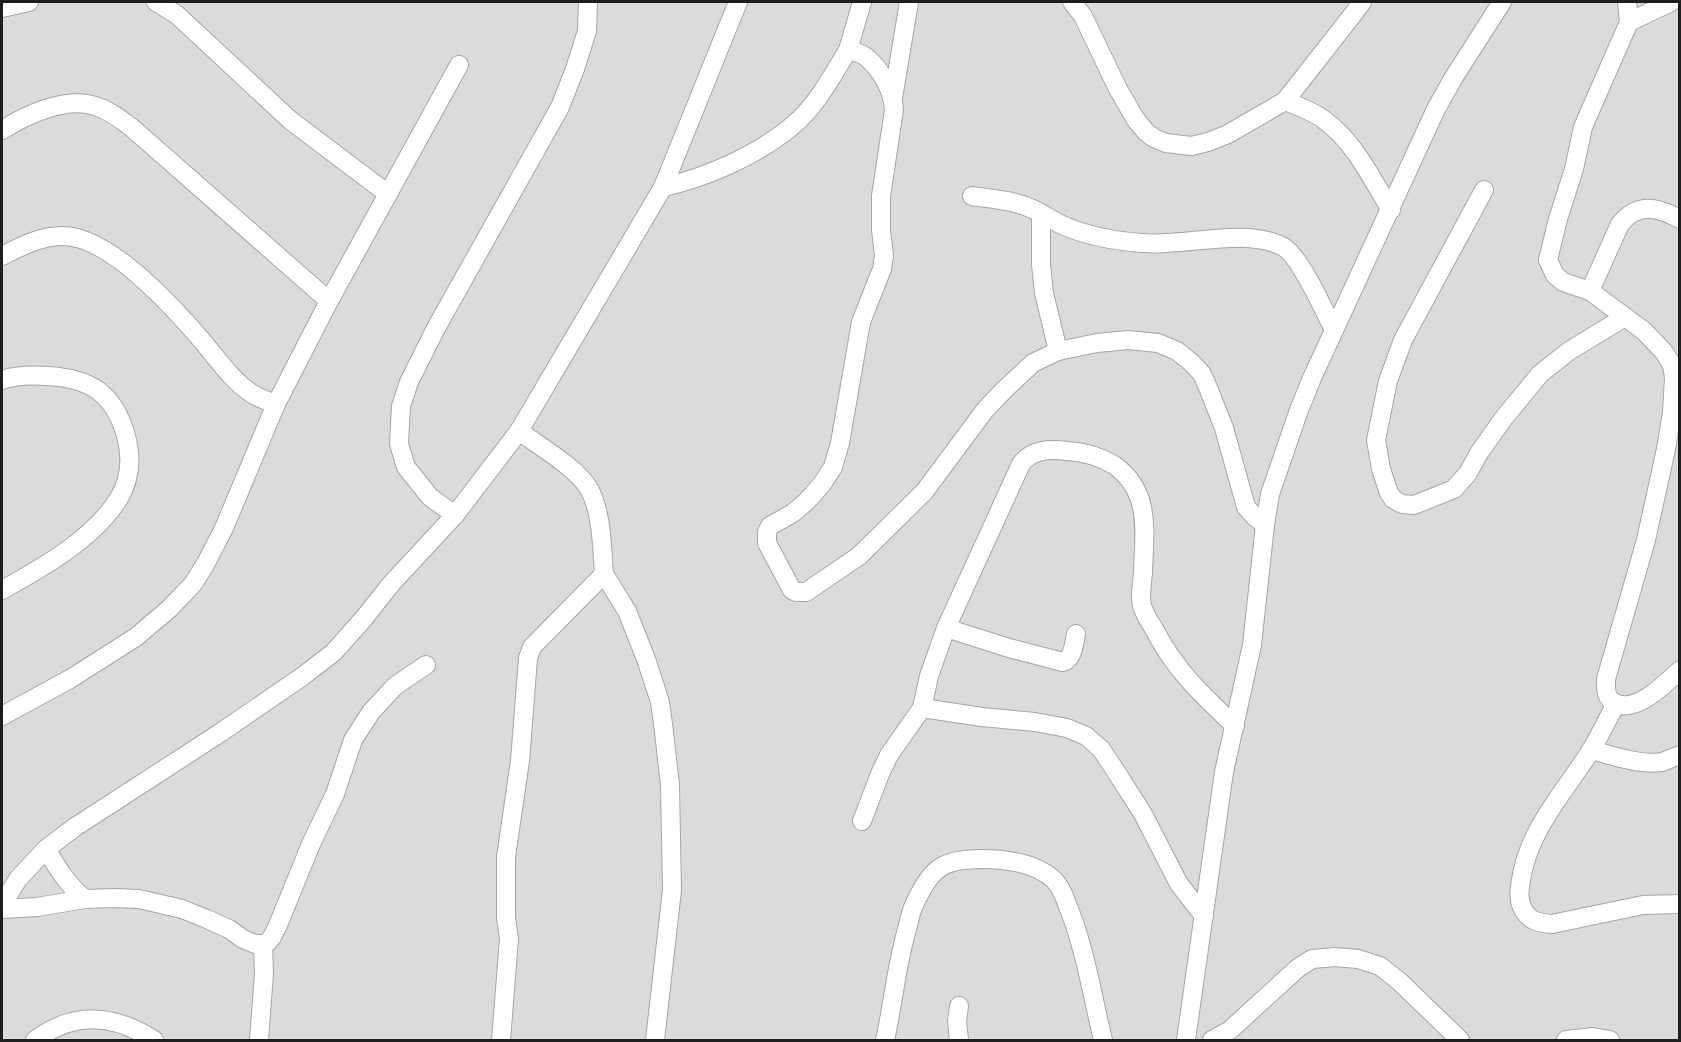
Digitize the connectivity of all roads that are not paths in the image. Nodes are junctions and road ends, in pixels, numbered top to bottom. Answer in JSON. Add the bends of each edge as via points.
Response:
{"nodes":[{"id":1,"x":29,"y":2,"type":"edge"},
{"id":2,"x":156,"y":2,"type":"edge"},
{"id":3,"x":588,"y":2,"type":"edge"},
{"id":4,"x":738,"y":2,"type":"edge"},
{"id":5,"x":862,"y":2,"type":"edge"},
{"id":6,"x":909,"y":2,"type":"edge"},
{"id":7,"x":1072,"y":2,"type":"edge"},
{"id":8,"x":1362,"y":2,"type":"edge"},
{"id":9,"x":1502,"y":2,"type":"edge"},
{"id":10,"x":1627,"y":2,"type":"edge"},
{"id":11,"x":1671,"y":2,"type":"edge"},
{"id":12,"x":2,"y":8,"type":"edge"},
{"id":13,"x":1629,"y":22,"type":"junction"},
{"id":14,"x":848,"y":50,"type":"junction"},
{"id":15,"x":459,"y":65,"type":"dead end"},
{"id":16,"x":893,"y":98,"type":"junction"},
{"id":17,"x":1285,"y":101,"type":"junction"},
{"id":18,"x":2,"y":130,"type":"edge"},
{"id":19,"x":663,"y":187,"type":"junction"},
{"id":20,"x":1484,"y":190,"type":"dead end"},
{"id":21,"x":388,"y":194,"type":"junction"},
{"id":22,"x":972,"y":196,"type":"dead end"},
{"id":23,"x":1391,"y":210,"type":"junction"},
{"id":24,"x":1041,"y":214,"type":"junction"},
{"id":25,"x":1680,"y":219,"type":"edge"},
{"id":26,"x":2,"y":256,"type":"edge"},
{"id":27,"x":1590,"y":291,"type":"junction"},
{"id":28,"x":329,"y":301,"type":"junction"},
{"id":29,"x":1625,"y":317,"type":"junction"},
{"id":30,"x":1334,"y":330,"type":"junction"},
{"id":31,"x":1058,"y":351,"type":"junction"},
{"id":32,"x":2,"y":380,"type":"edge"},
{"id":33,"x":276,"y":404,"type":"junction"},
{"id":34,"x":519,"y":431,"type":"junction"},
{"id":35,"x":454,"y":515,"type":"junction"},
{"id":36,"x":1265,"y":525,"type":"junction"},
{"id":37,"x":604,"y":574,"type":"junction"},
{"id":38,"x":2,"y":590,"type":"edge"},
{"id":39,"x":946,"y":628,"type":"junction"},
{"id":40,"x":1076,"y":634,"type":"dead end"},
{"id":41,"x":426,"y":665,"type":"dead end"},
{"id":42,"x":1680,"y":670,"type":"edge"},
{"id":43,"x":1616,"y":704,"type":"junction"},
{"id":44,"x":922,"y":708,"type":"junction"},
{"id":45,"x":2,"y":716,"type":"edge"},
{"id":46,"x":1235,"y":726,"type":"junction"},
{"id":47,"x":1591,"y":750,"type":"junction"},
{"id":48,"x":1680,"y":755,"type":"edge"},
{"id":49,"x":862,"y":821,"type":"dead end"},
{"id":50,"x":46,"y":849,"type":"junction"},
{"id":51,"x":86,"y":899,"type":"junction"},
{"id":52,"x":1680,"y":904,"type":"edge"},
{"id":53,"x":2,"y":907,"type":"edge"},
{"id":54,"x":1204,"y":916,"type":"junction"},
{"id":55,"x":263,"y":944,"type":"junction"},
{"id":56,"x":959,"y":1006,"type":"dead end"},
{"id":57,"x":35,"y":1041,"type":"edge"},
{"id":58,"x":154,"y":1041,"type":"edge"},
{"id":59,"x":259,"y":1041,"type":"edge"},
{"id":60,"x":501,"y":1041,"type":"edge"},
{"id":61,"x":655,"y":1041,"type":"edge"},
{"id":62,"x":885,"y":1041,"type":"edge"},
{"id":63,"x":958,"y":1041,"type":"edge"},
{"id":64,"x":1102,"y":1041,"type":"edge"},
{"id":65,"x":1186,"y":1041,"type":"edge"},
{"id":66,"x":1212,"y":1041,"type":"edge"},
{"id":67,"x":1460,"y":1041,"type":"edge"},
{"id":68,"x":1566,"y":1041,"type":"edge"},
{"id":69,"x":1610,"y":1041,"type":"edge"}],
"edges":[{"from":1,"to":12,"type":"street"},
{"from":2,"to":21,"type":"street","via":[[176,14],[290,120]]},
{"from":3,"to":35,"type":"street","via":[[587,31],[560,107],[436,328],[401,406],[399,444],[406,467],[430,497]]},
{"from":4,"to":19,"type":"street"},
{"from":5,"to":14,"type":"street"},
{"from":6,"to":16,"type":"street"},
{"from":7,"to":17,"type":"street","via":[[1136,120],[1154,138],[1179,146],[1208,142]]},
{"from":8,"to":17,"type":"street"},
{"from":9,"to":23,"type":"street","via":[[1436,109]]},
{"from":10,"to":13,"type":"street"},
{"from":11,"to":13,"type":"street"},
{"from":13,"to":27,"type":"street","via":[[1583,127],[1548,255],[1555,275],[1563,282]]},
{"from":14,"to":16,"type":"street","via":[[864,55],[874,65]]},
{"from":14,"to":19,"type":"street","via":[[821,93],[791,127],[729,164]]},
{"from":15,"to":21,"type":"street"},
{"from":16,"to":31,"type":"street","via":[[881,196],[882,269],[861,322],[836,459],[807,501],[767,532],[767,543],[792,590],[806,592],[859,556],[924,492],[1005,389],[1034,363]]},
{"from":17,"to":23,"type":"street","via":[[1322,118],[1339,132]]},
{"from":18,"to":28,"type":"street","via":[[28,116],[67,104],[94,105],[111,113]]},
{"from":19,"to":34,"type":"street"},
{"from":20,"to":29,"type":"street","via":[[1403,340],[1388,381],[1376,440],[1383,476],[1393,499],[1414,505],[1454,489],[1540,374]]},
{"from":21,"to":28,"type":"street"},
{"from":22,"to":24,"type":"street","via":[[1030,207]]},
{"from":23,"to":30,"type":"street"},
{"from":24,"to":30,"type":"street","via":[[1090,235],[1117,240],[1177,243],[1227,238],[1261,240],[1284,247],[1301,267]]},
{"from":24,"to":31,"type":"street","via":[[1044,293]]},
{"from":25,"to":27,"type":"street","via":[[1652,209],[1627,216]]},
{"from":26,"to":33,"type":"street","via":[[47,237],[85,240],[133,271],[182,317],[251,393]]},
{"from":27,"to":29,"type":"street"},
{"from":28,"to":33,"type":"street"},
{"from":29,"to":43,"type":"street","via":[[1644,331],[1672,364],[1674,397],[1646,540],[1606,679],[1607,697]]},
{"from":30,"to":36,"type":"street","via":[[1292,429],[1270,494]]},
{"from":31,"to":36,"type":"street","via":[[1128,340],[1158,343],[1192,363],[1202,374],[1224,428],[1246,507]]},
{"from":32,"to":38,"type":"street","via":[[31,375],[64,376],[94,388],[111,401],[130,451],[129,474],[120,497],[103,520],[41,568]]},
{"from":33,"to":45,"type":"street","via":[[224,528],[193,584],[136,637]]},
{"from":34,"to":35,"type":"street"},
{"from":34,"to":37,"type":"street","via":[[575,473],[588,488],[597,510]]},
{"from":35,"to":50,"type":"street","via":[[334,652]]},
{"from":36,"to":46,"type":"street","via":[[1252,645]]},
{"from":37,"to":60,"type":"street","via":[[532,647],[528,658],[520,761],[506,857],[508,939]]},
{"from":37,"to":61,"type":"street","via":[[627,611],[660,702],[670,785],[672,890]]},
{"from":39,"to":40,"type":"street","via":[[1063,662],[1070,658]]},
{"from":39,"to":44,"type":"street"},
{"from":39,"to":46,"type":"street","via":[[1025,458],[1054,450],[1103,458],[1136,486],[1142,506],[1142,607],[1176,665]]},
{"from":41,"to":55,"type":"street","via":[[394,686],[353,740],[335,794],[278,925]]},
{"from":42,"to":43,"type":"street","via":[[1641,701]]},
{"from":43,"to":47,"type":"street"},
{"from":44,"to":49,"type":"street","via":[[889,755]]},
{"from":44,"to":54,"type":"street","via":[[1035,722],[1086,736],[1113,767],[1143,814],[1179,884]]},
{"from":46,"to":54,"type":"street","via":[[1224,772]]},
{"from":47,"to":48,"type":"street","via":[[1654,762]]},
{"from":47,"to":52,"type":"street","via":[[1546,816],[1528,852],[1520,903],[1531,919],[1552,924],[1643,905]]},
{"from":50,"to":51,"type":"street","via":[[67,882]]},
{"from":50,"to":53,"type":"street","via":[[18,879]]},
{"from":51,"to":53,"type":"street","via":[[37,908]]},
{"from":51,"to":55,"type":"street","via":[[139,899],[182,909],[243,939]]},
{"from":54,"to":65,"type":"street"},
{"from":55,"to":59,"type":"street"},
{"from":56,"to":63,"type":"street"},
{"from":57,"to":58,"type":"street","via":[[55,1027],[94,1019],[117,1022]]},
{"from":62,"to":64,"type":"street","via":[[901,951],[915,903],[936,870],[946,863],[970,859],[996,859],[1036,868],[1060,887],[1085,962]]},
{"from":66,"to":67,"type":"street","via":[[1230,1030],[1298,968],[1312,959],[1335,957],[1380,966]]},
{"from":68,"to":69,"type":"street","via":[[1593,1037]]}]}
